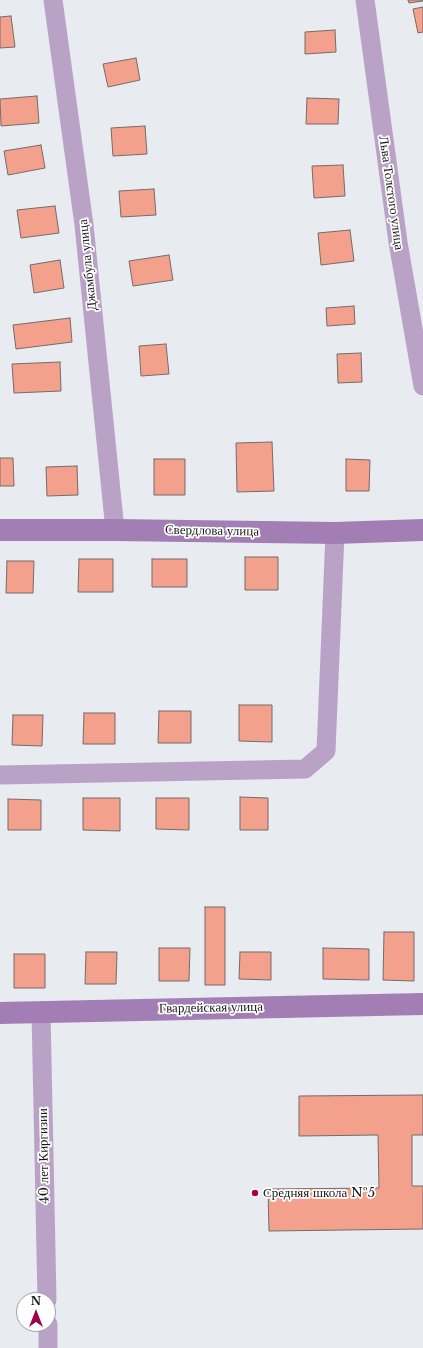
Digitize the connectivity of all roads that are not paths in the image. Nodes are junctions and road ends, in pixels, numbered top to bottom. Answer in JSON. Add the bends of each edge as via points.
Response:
{"nodes":[{"id":1,"x":53,"y":0,"type":"edge"},
{"id":2,"x":365,"y":0,"type":"edge"},
{"id":3,"x":423,"y":386,"type":"edge"},
{"id":4,"x":0,"y":530,"type":"edge"},
{"id":5,"x":115,"y":530,"type":"junction"},
{"id":6,"x":423,"y":530,"type":"edge"},
{"id":7,"x":335,"y":533,"type":"junction"},
{"id":8,"x":0,"y":775,"type":"edge"},
{"id":9,"x":423,"y":1004,"type":"edge"},
{"id":10,"x":41,"y":1012,"type":"junction"},
{"id":11,"x":0,"y":1013,"type":"edge"},
{"id":12,"x":47,"y":1292,"type":"edge"},
{"id":13,"x":48,"y":1332,"type":"edge"},
{"id":14,"x":48,"y":1348,"type":"edge"}],
"edges":[{"from":1,"to":5,"type":"street","name":"Джамбула улица","via":[[84,225]]},
{"from":2,"to":3,"type":"street","name":"Льва Толстого улица","via":[[398,242]]},
{"from":4,"to":5,"type":"street","name":"Свердлова улица"},
{"from":5,"to":7,"type":"street","name":"Свердлова улица"},
{"from":6,"to":7,"type":"street","name":"Свердлова улица"},
{"from":7,"to":8,"type":"street","via":[[326,752],[305,769]]},
{"from":9,"to":10,"type":"street","name":"Гвардейская улица"},
{"from":10,"to":11,"type":"street","name":"Гвардейская улица"},
{"from":10,"to":12,"type":"street","name":"40 лет Киргизии"},
{"from":13,"to":14,"type":"street"}]}
